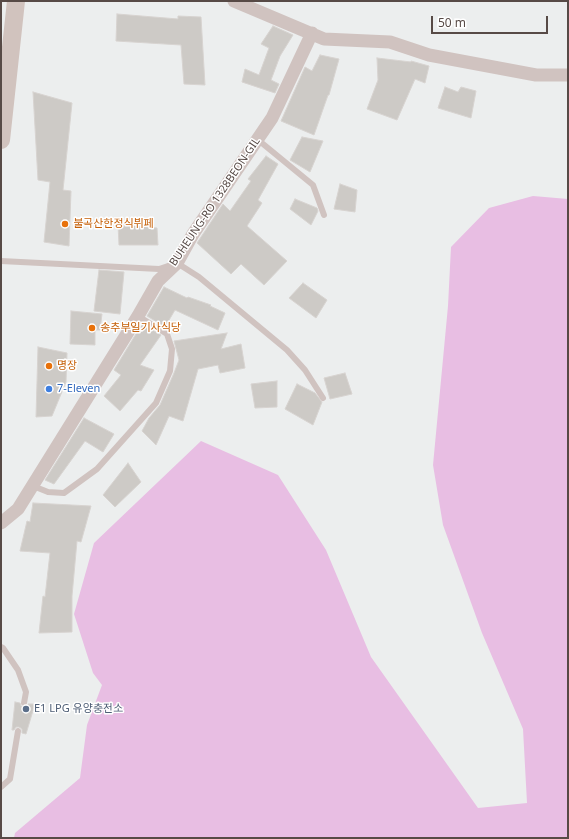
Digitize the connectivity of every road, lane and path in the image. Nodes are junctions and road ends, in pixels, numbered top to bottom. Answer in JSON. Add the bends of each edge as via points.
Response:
{"nodes":[{"id":1,"x":16,"y":1,"type":"edge"},
{"id":2,"x":234,"y":1,"type":"edge"},
{"id":3,"x":312,"y":33,"type":"junction"},
{"id":4,"x":568,"y":75,"type":"edge"},
{"id":5,"x":1,"y":140,"type":"edge"},
{"id":6,"x":258,"y":140,"type":"junction"},
{"id":7,"x":324,"y":215,"type":"dead end"},
{"id":8,"x":1,"y":260,"type":"edge"},
{"id":9,"x":177,"y":262,"type":"junction"},
{"id":10,"x":138,"y":316,"type":"junction"},
{"id":11,"x":323,"y":398,"type":"dead end"},
{"id":12,"x":33,"y":486,"type":"junction"},
{"id":13,"x":1,"y":523,"type":"edge"},
{"id":14,"x":1,"y":647,"type":"edge"},
{"id":15,"x":24,"y":703,"type":"dead end"},
{"id":16,"x":18,"y":731,"type":"dead end"},
{"id":17,"x":1,"y":787,"type":"edge"}],
"edges":[{"from":1,"to":5,"type":"main road"},
{"from":2,"to":3,"type":"street"},
{"from":3,"to":4,"type":"street","via":[[324,39],[390,42],[429,55],[536,75]]},
{"from":3,"to":6,"type":"street","name":"BUHEUNG-RO 1328BEON-GIL","via":[[272,118]]},
{"from":6,"to":7,"type":"lane","via":[[313,185]]},
{"from":6,"to":9,"type":"street","name":"BUHEUNG-RO 1328BEON-GIL","via":[[193,234]]},
{"from":8,"to":9,"type":"lane","via":[[159,269]]},
{"from":9,"to":10,"type":"street","name":"BUHEUNG-RO 1328BEON-GIL","via":[[158,281]]},
{"from":9,"to":11,"type":"lane","via":[[199,277],[287,350],[305,370]]},
{"from":10,"to":12,"type":"street","name":"BUHEUNG-RO 1328BEON-GIL"},
{"from":10,"to":12,"type":"lane","via":[[167,334],[172,349],[170,371],[156,403],[98,469],[64,493],[48,492]]},
{"from":12,"to":13,"type":"street","name":"BUHEUNG-RO 1328BEON-GIL","via":[[18,509]]},
{"from":14,"to":15,"type":"lane","via":[[18,670],[26,692]]},
{"from":16,"to":17,"type":"lane","via":[[10,779]]}]}
